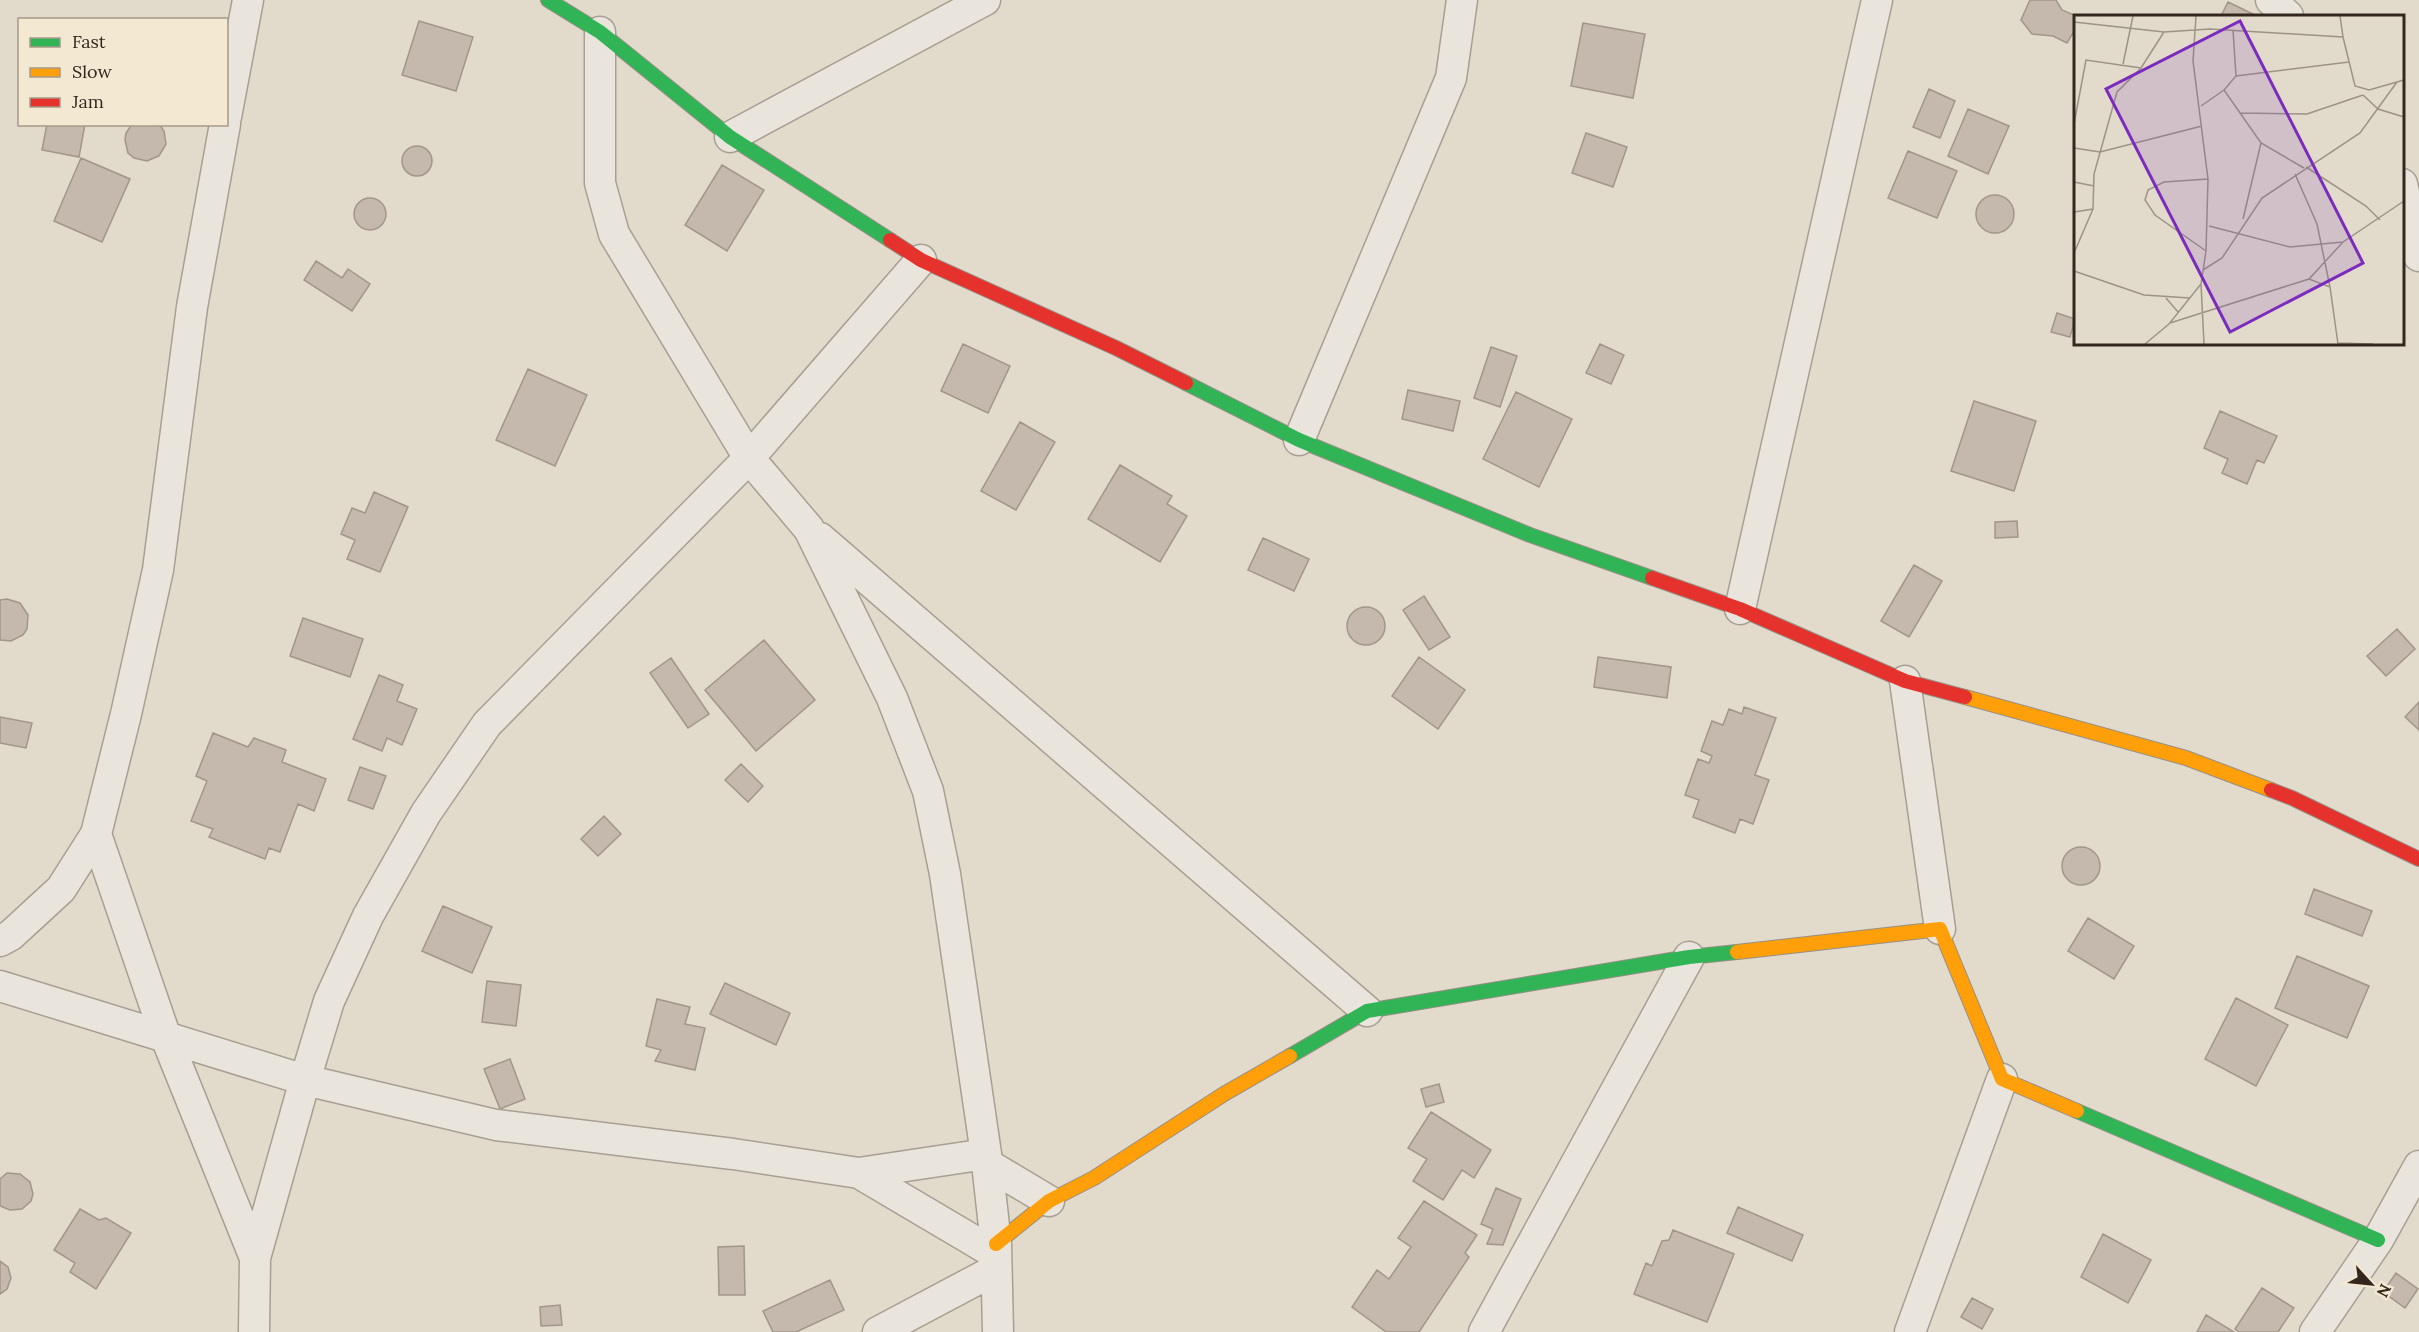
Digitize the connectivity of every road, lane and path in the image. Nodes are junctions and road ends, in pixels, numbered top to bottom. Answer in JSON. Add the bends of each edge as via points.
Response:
{"nodes":[{"id":1,"x":248,"y":0,"type":"edge"},
{"id":2,"x":549,"y":0,"type":"edge"},
{"id":3,"x":985,"y":0,"type":"edge"},
{"id":4,"x":1462,"y":0,"type":"edge"},
{"id":5,"x":1876,"y":0,"type":"edge"},
{"id":6,"x":2271,"y":0,"type":"edge"},
{"id":7,"x":2287,"y":15,"type":"edge"},
{"id":8,"x":600,"y":32,"type":"junction"},
{"id":9,"x":228,"y":106,"type":"edge"},
{"id":10,"x":225,"y":126,"type":"edge"},
{"id":11,"x":730,"y":137,"type":"junction"},
{"id":12,"x":2404,"y":188,"type":"edge"},
{"id":13,"x":2419,"y":255,"type":"edge"},
{"id":14,"x":921,"y":260,"type":"junction"},
{"id":15,"x":1299,"y":440,"type":"junction"},
{"id":16,"x":749,"y":458,"type":"junction"},
{"id":17,"x":809,"y":529,"type":"junction"},
{"id":18,"x":1740,"y":609,"type":"junction"},
{"id":19,"x":1905,"y":681,"type":"junction"},
{"id":20,"x":96,"y":834,"type":"junction"},
{"id":21,"x":2419,"y":859,"type":"edge"},
{"id":22,"x":1941,"y":929,"type":"junction"},
{"id":23,"x":0,"y":941,"type":"edge"},
{"id":24,"x":1689,"y":957,"type":"junction"},
{"id":25,"x":0,"y":986,"type":"edge"},
{"id":26,"x":1367,"y":1011,"type":"junction"},
{"id":27,"x":165,"y":1035,"type":"junction"},
{"id":28,"x":2002,"y":1079,"type":"junction"},
{"id":29,"x":305,"y":1080,"type":"junction"},
{"id":30,"x":987,"y":1159,"type":"junction"},
{"id":31,"x":2419,"y":1166,"type":"edge"},
{"id":32,"x":859,"y":1173,"type":"junction"},
{"id":33,"x":1049,"y":1201,"type":"junction"},
{"id":34,"x":2378,"y":1240,"type":"junction"},
{"id":35,"x":996,"y":1256,"type":"junction"},
{"id":36,"x":255,"y":1258,"type":"junction"},
{"id":37,"x":254,"y":1332,"type":"edge"},
{"id":38,"x":878,"y":1332,"type":"edge"},
{"id":39,"x":998,"y":1332,"type":"edge"},
{"id":40,"x":1484,"y":1332,"type":"edge"},
{"id":41,"x":1910,"y":1332,"type":"edge"},
{"id":42,"x":2315,"y":1332,"type":"edge"}],
"edges":[{"from":1,"to":9,"type":"street"},
{"from":2,"to":8,"type":"street"},
{"from":3,"to":11,"type":"street"},
{"from":4,"to":15,"type":"street","via":[[1451,78]]},
{"from":5,"to":18,"type":"street"},
{"from":6,"to":7,"type":"street"},
{"from":8,"to":11,"type":"street"},
{"from":8,"to":16,"type":"street","via":[[600,183],[614,234]]},
{"from":10,"to":20,"type":"street","via":[[192,307],[158,570]]},
{"from":11,"to":14,"type":"street"},
{"from":12,"to":13,"type":"street"},
{"from":14,"to":15,"type":"street","via":[[1116,348]]},
{"from":14,"to":16,"type":"street"},
{"from":15,"to":18,"type":"street","via":[[1530,535]]},
{"from":16,"to":17,"type":"street"},
{"from":16,"to":29,"type":"street","via":[[487,724],[426,813],[368,916],[329,1001]]},
{"from":17,"to":26,"type":"street"},
{"from":17,"to":30,"type":"street","via":[[892,698],[928,791],[945,874]]},
{"from":18,"to":19,"type":"street"},
{"from":19,"to":21,"type":"street","via":[[2186,758],[2292,798]]},
{"from":19,"to":22,"type":"street"},
{"from":20,"to":23,"type":"street","via":[[61,888]]},
{"from":20,"to":27,"type":"street"},
{"from":22,"to":24,"type":"street"},
{"from":22,"to":28,"type":"street"},
{"from":24,"to":26,"type":"street"},
{"from":24,"to":40,"type":"street"},
{"from":25,"to":27,"type":"street"},
{"from":26,"to":33,"type":"street","via":[[1224,1094],[1094,1178]]},
{"from":27,"to":29,"type":"street"},
{"from":27,"to":36,"type":"street"},
{"from":28,"to":34,"type":"street"},
{"from":28,"to":41,"type":"street"},
{"from":29,"to":32,"type":"street","via":[[496,1125]]},
{"from":29,"to":36,"type":"street"},
{"from":30,"to":32,"type":"street"},
{"from":30,"to":33,"type":"street"},
{"from":30,"to":35,"type":"street"},
{"from":31,"to":34,"type":"street"},
{"from":32,"to":35,"type":"street"},
{"from":33,"to":35,"type":"street"},
{"from":34,"to":42,"type":"street"},
{"from":35,"to":38,"type":"street"},
{"from":35,"to":39,"type":"street"},
{"from":36,"to":37,"type":"street"}]}
